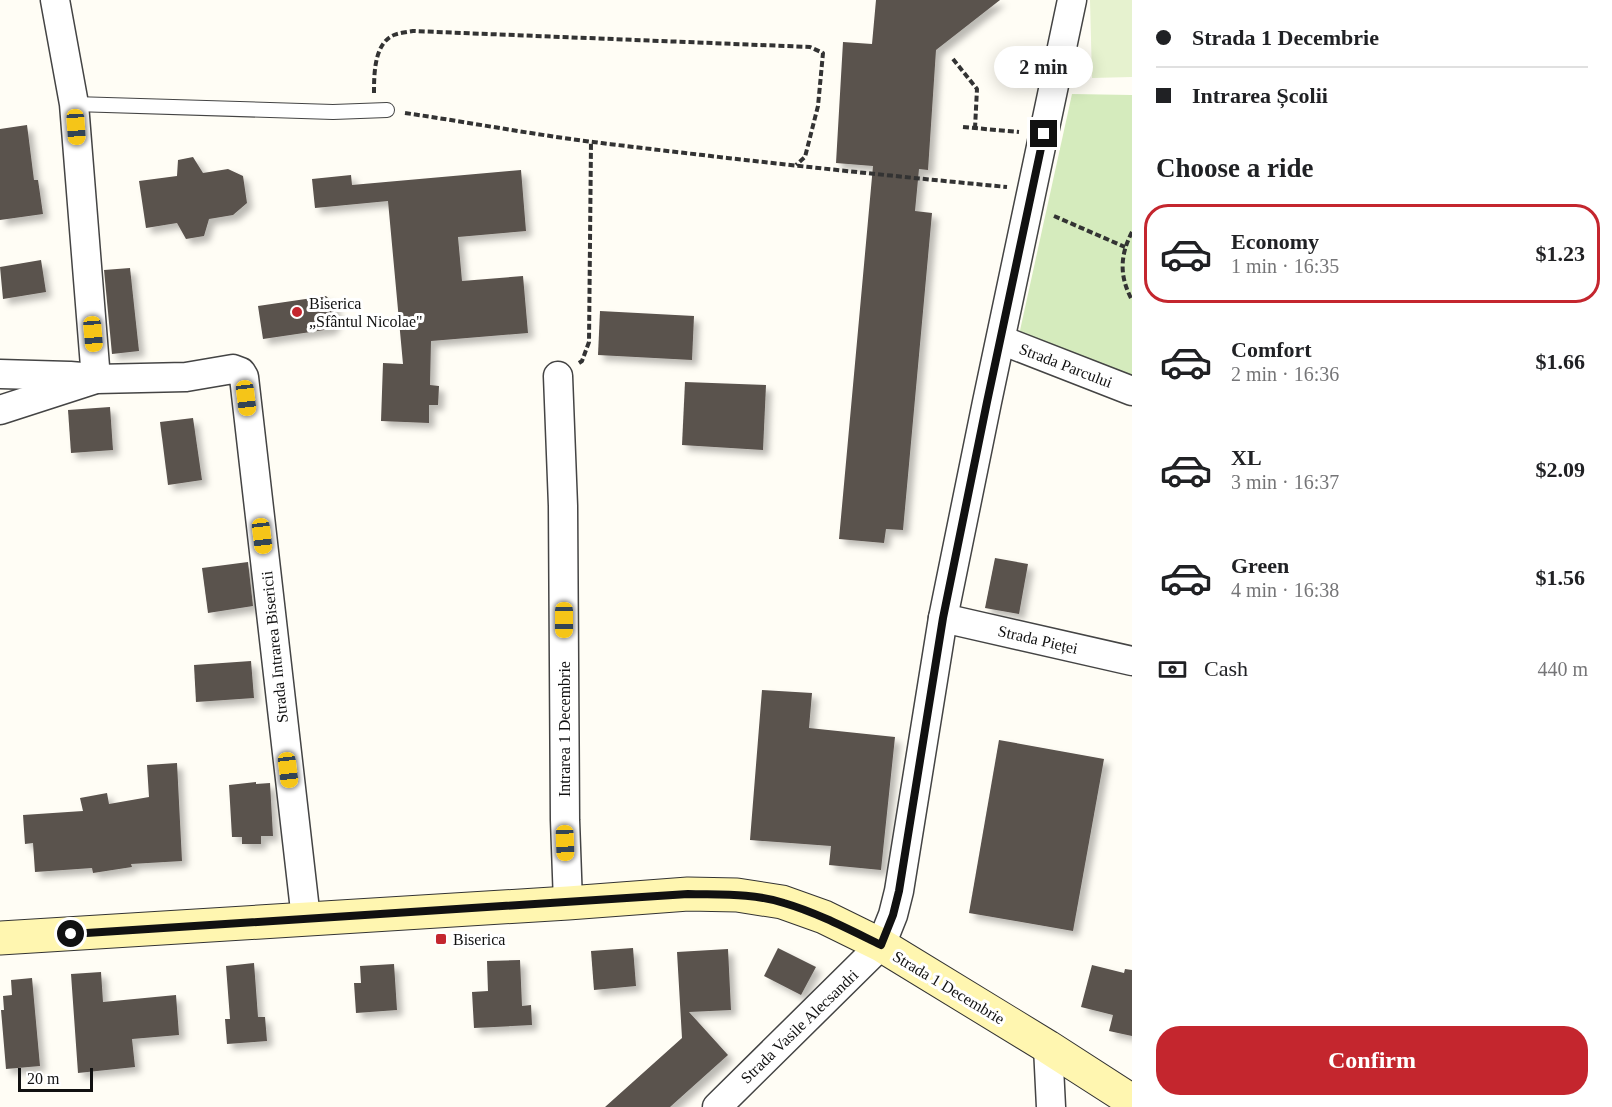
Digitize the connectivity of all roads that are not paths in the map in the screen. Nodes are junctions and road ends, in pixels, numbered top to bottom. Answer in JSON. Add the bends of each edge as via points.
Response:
{"nodes":[{"id":1,"x":55,"y":0,"type":"edge"},
{"id":2,"x":1072,"y":0,"type":"edge"},
{"id":3,"x":74,"y":104,"type":"junction"},
{"id":4,"x":387,"y":110,"type":"road end"},
{"id":5,"x":1001,"y":340,"type":"junction"},
{"id":6,"x":0,"y":374,"type":"edge"},
{"id":7,"x":558,"y":376,"type":"road end"},
{"id":8,"x":96,"y":380,"type":"junction"},
{"id":9,"x":1132,"y":391,"type":"edge"},
{"id":10,"x":0,"y":410,"type":"edge"},
{"id":11,"x":943,"y":618,"type":"junction"},
{"id":12,"x":1132,"y":661,"type":"edge"},
{"id":13,"x":568,"y":903,"type":"junction"},
{"id":14,"x":306,"y":919,"type":"junction"},
{"id":15,"x":0,"y":938,"type":"edge"},
{"id":16,"x":881,"y":945,"type":"junction"},
{"id":17,"x":1048,"y":1047,"type":"junction"},
{"id":18,"x":1132,"y":1101,"type":"edge"},
{"id":19,"x":717,"y":1107,"type":"edge"},
{"id":20,"x":1051,"y":1107,"type":"edge"}],
"edges":[{"from":1,"to":3,"type":"street"},
{"from":2,"to":5,"type":"street"},
{"from":3,"to":4,"type":"lane","via":[[333,112]]},
{"from":3,"to":8,"type":"street"},
{"from":5,"to":9,"type":"street","name":"Strada Parcului"},
{"from":5,"to":11,"type":"street"},
{"from":6,"to":8,"type":"street"},
{"from":7,"to":13,"type":"street","name":"Intrarea 1 Decembrie"},
{"from":8,"to":10,"type":"street","name":"Strada Intrarea Bisericii"},
{"from":8,"to":14,"type":"street","name":"Strada Intrarea Bisericii","via":[[186,377],[233,369],[244,377]]},
{"from":11,"to":12,"type":"street","name":"Strada Pieței"},
{"from":11,"to":16,"type":"street","via":[[899,891]]},
{"from":13,"to":14,"type":"main road","name":"Strada 1 Decembrie"},
{"from":13,"to":16,"type":"main road","name":"Strada 1 Decembrie","via":[[688,894],[737,895],[782,902]]},
{"from":14,"to":15,"type":"main road","name":"Strada 1 Decembrie"},
{"from":16,"to":17,"type":"main road","name":"Strada 1 Decembrie"},
{"from":16,"to":19,"type":"street","name":"Strada Vasile Alecsandri"},
{"from":17,"to":18,"type":"main road","name":"Strada 1 Decembrie"},
{"from":17,"to":20,"type":"street"}]}
